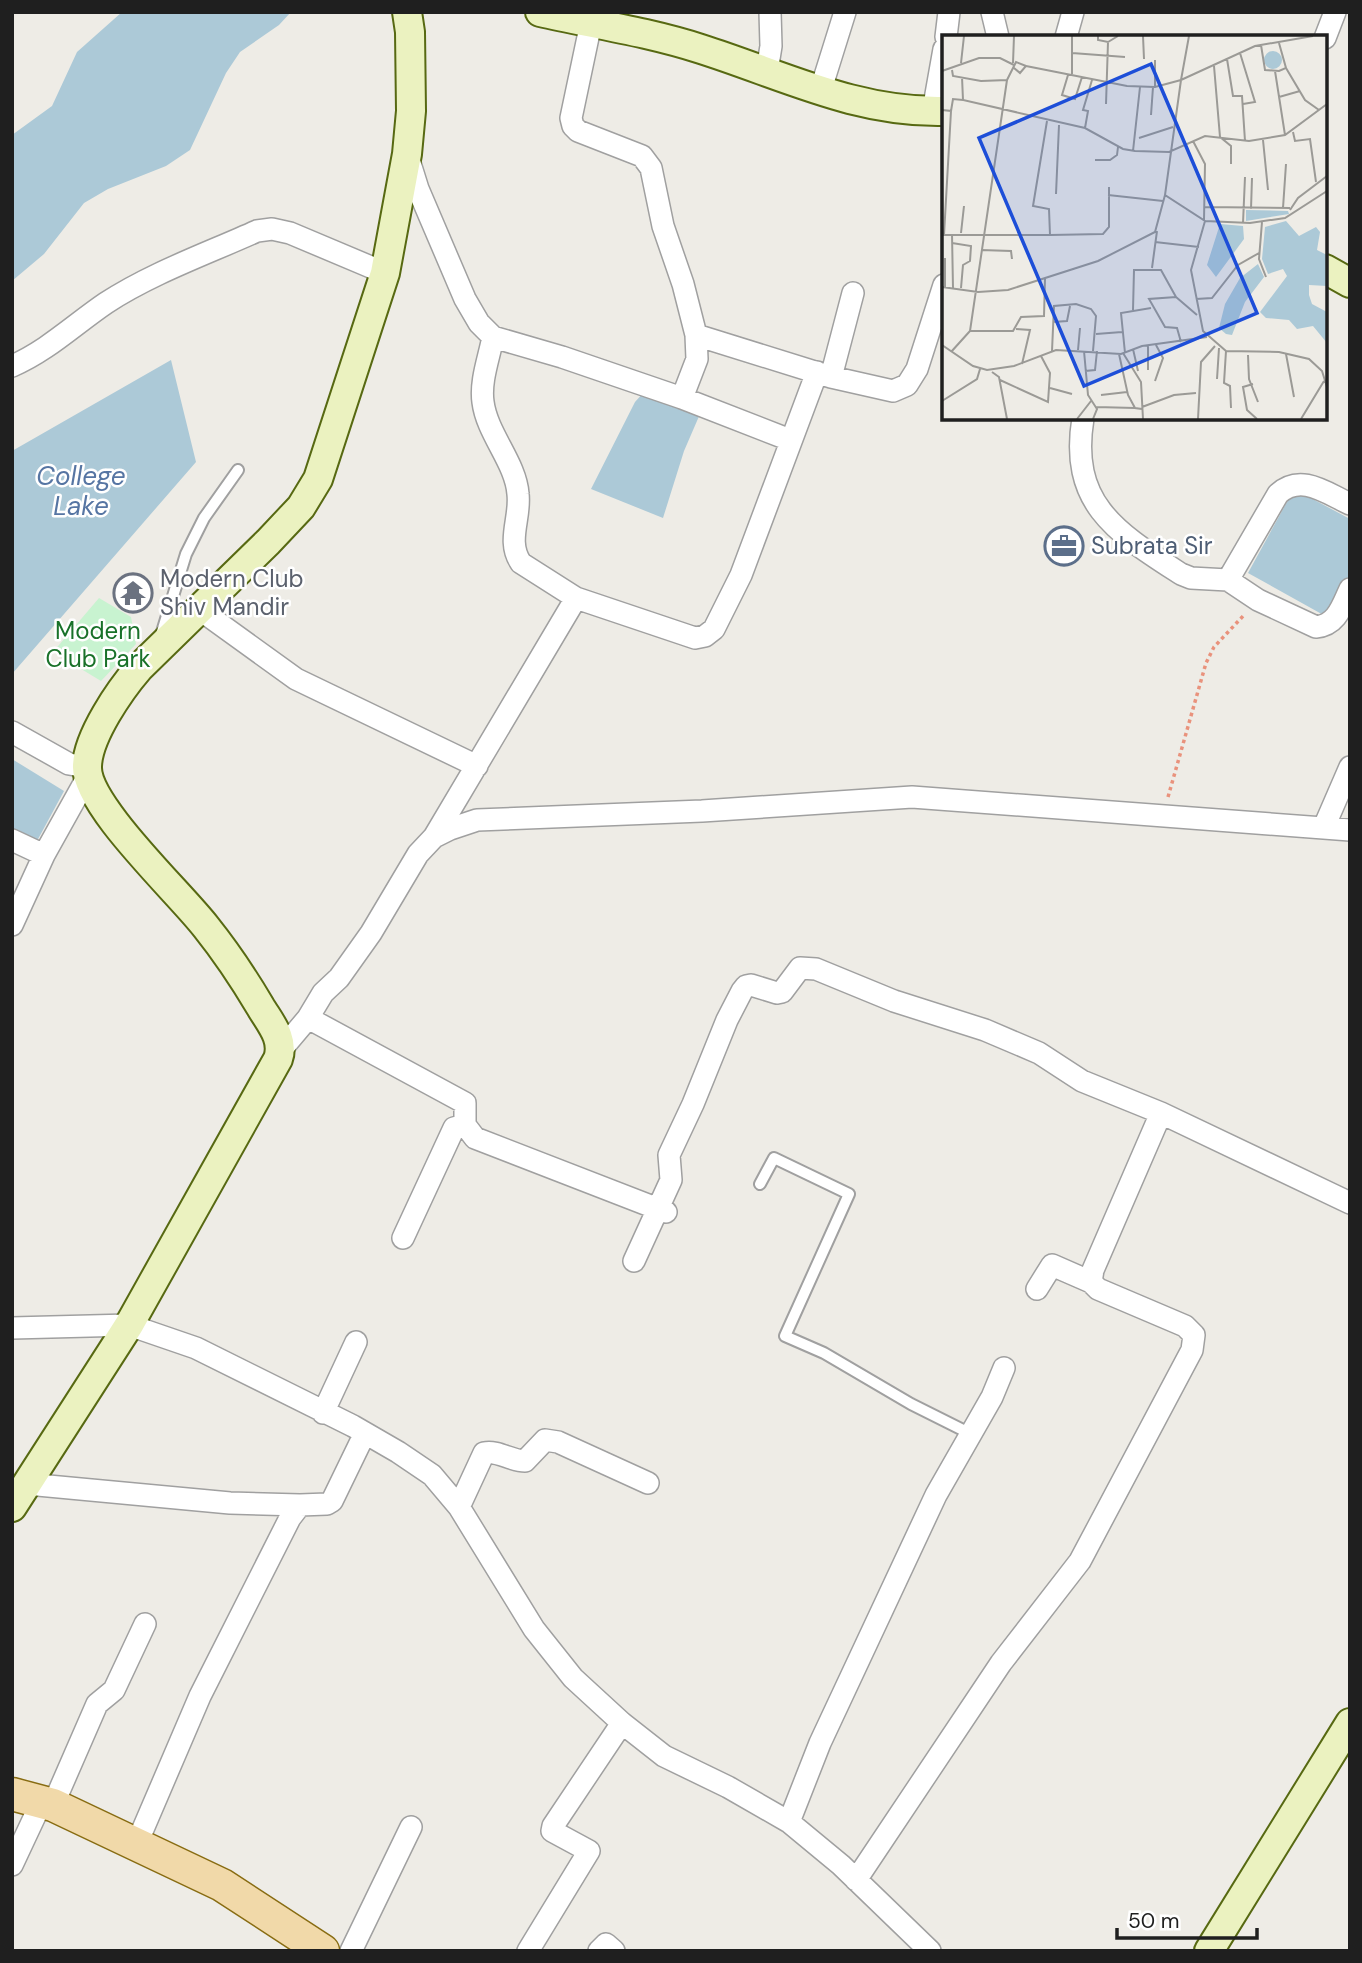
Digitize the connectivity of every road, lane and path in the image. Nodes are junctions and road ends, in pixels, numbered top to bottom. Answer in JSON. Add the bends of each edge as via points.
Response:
{"nodes":[{"id":1,"x":407,"y":12,"type":"edge"},
{"id":2,"x":540,"y":12,"type":"edge"},
{"id":3,"x":770,"y":12,"type":"edge"},
{"id":4,"x":845,"y":12,"type":"edge"},
{"id":5,"x":948,"y":12,"type":"edge"},
{"id":6,"x":992,"y":12,"type":"edge"},
{"id":7,"x":1073,"y":12,"type":"edge"},
{"id":8,"x":1335,"y":12,"type":"edge"},
{"id":9,"x":591,"y":23,"type":"junction"},
{"id":10,"x":946,"y":35,"type":"edge"},
{"id":11,"x":998,"y":35,"type":"edge"},
{"id":12,"x":1067,"y":35,"type":"edge"},
{"id":13,"x":1326,"y":35,"type":"edge"},
{"id":14,"x":942,"y":70,"type":"edge"},
{"id":15,"x":767,"y":71,"type":"junction"},
{"id":16,"x":820,"y":92,"type":"junction"},
{"id":17,"x":938,"y":111,"type":"edge"},
{"id":18,"x":407,"y":154,"type":"junction"},
{"id":19,"x":1327,"y":270,"type":"edge"},
{"id":20,"x":385,"y":273,"type":"junction"},
{"id":21,"x":1350,"y":283,"type":"edge"},
{"id":22,"x":942,"y":291,"type":"edge"},
{"id":23,"x":853,"y":293,"type":"dead end"},
{"id":24,"x":696,"y":335,"type":"junction"},
{"id":25,"x":493,"y":337,"type":"junction"},
{"id":26,"x":12,"y":366,"type":"edge"},
{"id":27,"x":824,"y":374,"type":"junction"},
{"id":28,"x":682,"y":398,"type":"junction"},
{"id":29,"x":1083,"y":420,"type":"edge"},
{"id":30,"x":790,"y":440,"type":"junction"},
{"id":31,"x":238,"y":470,"type":"dead end"},
{"id":32,"x":1350,"y":504,"type":"edge"},
{"id":33,"x":1228,"y":580,"type":"junction"},
{"id":34,"x":1350,"y":589,"type":"edge"},
{"id":35,"x":576,"y":598,"type":"junction"},
{"id":36,"x":1258,"y":600,"type":"junction"},
{"id":37,"x":199,"y":609,"type":"junction"},
{"id":38,"x":157,"y":651,"type":"junction"},
{"id":39,"x":12,"y":732,"type":"edge"},
{"id":40,"x":477,"y":766,"type":"junction"},
{"id":41,"x":1350,"y":767,"type":"edge"},
{"id":42,"x":88,"y":771,"type":"junction"},
{"id":43,"x":1163,"y":816,"type":"junction"},
{"id":44,"x":1324,"y":827,"type":"junction"},
{"id":45,"x":1350,"y":830,"type":"edge"},
{"id":46,"x":434,"y":837,"type":"junction"},
{"id":47,"x":12,"y":840,"type":"edge"},
{"id":48,"x":44,"y":855,"type":"junction"},
{"id":49,"x":12,"y":925,"type":"edge"},
{"id":50,"x":308,"y":1018,"type":"junction"},
{"id":51,"x":281,"y":1050,"type":"junction"},
{"id":52,"x":1161,"y":1112,"type":"junction"},
{"id":53,"x":465,"y":1125,"type":"junction"},
{"id":54,"x":760,"y":1184,"type":"dead end"},
{"id":55,"x":1350,"y":1203,"type":"edge"},
{"id":56,"x":662,"y":1211,"type":"junction"},
{"id":57,"x":403,"y":1238,"type":"dead end"},
{"id":58,"x":634,"y":1261,"type":"dead end"},
{"id":59,"x":1091,"y":1282,"type":"junction"},
{"id":60,"x":1037,"y":1289,"type":"dead end"},
{"id":61,"x":128,"y":1325,"type":"junction"},
{"id":62,"x":12,"y":1328,"type":"edge"},
{"id":63,"x":356,"y":1342,"type":"dead end"},
{"id":64,"x":1004,"y":1368,"type":"dead end"},
{"id":65,"x":323,"y":1413,"type":"junction"},
{"id":66,"x":365,"y":1433,"type":"junction"},
{"id":67,"x":971,"y":1434,"type":"junction"},
{"id":68,"x":648,"y":1483,"type":"dead end"},
{"id":69,"x":20,"y":1495,"type":"edge"},
{"id":70,"x":300,"y":1505,"type":"junction"},
{"id":71,"x":459,"y":1507,"type":"junction"},
{"id":72,"x":145,"y":1624,"type":"dead end"},
{"id":73,"x":622,"y":1723,"type":"junction"},
{"id":74,"x":1350,"y":1723,"type":"edge"},
{"id":75,"x":35,"y":1800,"type":"edge"},
{"id":76,"x":789,"y":1822,"type":"junction"},
{"id":77,"x":411,"y":1827,"type":"dead end"},
{"id":78,"x":137,"y":1843,"type":"junction"},
{"id":79,"x":12,"y":1866,"type":"edge"},
{"id":80,"x":856,"y":1880,"type":"junction"},
{"id":81,"x":323,"y":1951,"type":"edge"},
{"id":82,"x":351,"y":1951,"type":"edge"},
{"id":83,"x":528,"y":1951,"type":"edge"},
{"id":84,"x":599,"y":1951,"type":"edge"},
{"id":85,"x":614,"y":1951,"type":"edge"},
{"id":86,"x":930,"y":1951,"type":"edge"},
{"id":87,"x":1209,"y":1951,"type":"edge"}],
"edges":[{"from":1,"to":18,"type":"main road","via":[[411,111]]},
{"from":2,"to":9,"type":"main road"},
{"from":3,"to":15,"type":"street"},
{"from":4,"to":16,"type":"street"},
{"from":5,"to":10,"type":"street"},
{"from":6,"to":11,"type":"street"},
{"from":7,"to":12,"type":"street"},
{"from":8,"to":13,"type":"street"},
{"from":9,"to":15,"type":"main road","via":[[666,38]]},
{"from":9,"to":24,"type":"street","via":[[573,126],[642,156],[651,168],[663,226]]},
{"from":14,"to":17,"type":"street"},
{"from":15,"to":16,"type":"main road"},
{"from":16,"to":17,"type":"main road","via":[[860,103]]},
{"from":18,"to":20,"type":"main road"},
{"from":18,"to":25,"type":"street","via":[[465,299]]},
{"from":19,"to":21,"type":"main road"},
{"from":20,"to":26,"type":"street","via":[[290,233],[257,232],[146,281]]},
{"from":20,"to":37,"type":"main road","via":[[318,479],[268,542]]},
{"from":22,"to":27,"type":"street","via":[[917,369],[907,385],[893,391]]},
{"from":23,"to":27,"type":"street"},
{"from":24,"to":27,"type":"street"},
{"from":24,"to":28,"type":"street","via":[[697,359]]},
{"from":25,"to":28,"type":"street"},
{"from":25,"to":35,"type":"street","via":[[483,402],[516,484],[513,540],[517,557]]},
{"from":27,"to":30,"type":"street"},
{"from":28,"to":30,"type":"street"},
{"from":29,"to":33,"type":"street","via":[[1080,466],[1085,484],[1110,521],[1181,574]]},
{"from":30,"to":35,"type":"street","via":[[741,575],[705,636],[695,638]]},
{"from":31,"to":38,"type":"lane","via":[[204,518],[186,554]]},
{"from":32,"to":33,"type":"street","via":[[1304,484],[1285,488]]},
{"from":33,"to":36,"type":"street"},
{"from":34,"to":36,"type":"street","via":[[1326,626],[1317,627]]},
{"from":35,"to":40,"type":"street"},
{"from":36,"to":43,"type":"path","via":[[1214,647],[1206,663]]},
{"from":37,"to":38,"type":"main road"},
{"from":37,"to":40,"type":"street","via":[[296,679]]},
{"from":38,"to":42,"type":"main road","via":[[106,713]]},
{"from":39,"to":42,"type":"street"},
{"from":40,"to":46,"type":"street"},
{"from":41,"to":44,"type":"street"},
{"from":42,"to":48,"type":"street"},
{"from":42,"to":51,"type":"main road","via":[[90,784],[106,811],[206,926],[247,984],[277,1033]]},
{"from":43,"to":44,"type":"street"},
{"from":43,"to":46,"type":"street","via":[[912,797],[477,820]]},
{"from":44,"to":45,"type":"street"},
{"from":46,"to":50,"type":"street"},
{"from":47,"to":48,"type":"street"},
{"from":48,"to":49,"type":"street"},
{"from":50,"to":51,"type":"street"},
{"from":50,"to":53,"type":"street","via":[[465,1103]]},
{"from":51,"to":61,"type":"main road"},
{"from":52,"to":55,"type":"street"},
{"from":52,"to":56,"type":"street","via":[[1082,1081],[1039,1053],[985,1030],[816,969],[800,968],[782,992],[751,985],[742,991],[669,1155],[671,1181]]},
{"from":52,"to":59,"type":"street"},
{"from":53,"to":56,"type":"street","via":[[475,1138]]},
{"from":53,"to":57,"type":"street","via":[[454,1128]]},
{"from":54,"to":67,"type":"lane","via":[[774,1158],[849,1194],[785,1336]]},
{"from":56,"to":58,"type":"street"},
{"from":59,"to":60,"type":"street","via":[[1052,1265]]},
{"from":59,"to":80,"type":"street","via":[[1185,1326],[1194,1335],[1192,1350],[1080,1561],[1001,1663]]},
{"from":61,"to":62,"type":"street"},
{"from":61,"to":65,"type":"street","via":[[196,1348]]},
{"from":61,"to":69,"type":"main road"},
{"from":63,"to":65,"type":"street"},
{"from":64,"to":67,"type":"street"},
{"from":65,"to":66,"type":"street"},
{"from":66,"to":70,"type":"street","via":[[332,1501]]},
{"from":66,"to":71,"type":"street","via":[[432,1475]]},
{"from":67,"to":76,"type":"street","via":[[936,1495],[860,1656]]},
{"from":68,"to":71,"type":"street","via":[[545,1440],[525,1461],[484,1453]]},
{"from":69,"to":70,"type":"street"},
{"from":70,"to":78,"type":"street","via":[[200,1696]]},
{"from":71,"to":73,"type":"street","via":[[534,1629],[573,1678]]},
{"from":72,"to":75,"type":"street","via":[[114,1690],[97,1704]]},
{"from":73,"to":76,"type":"street","via":[[664,1756]]},
{"from":73,"to":83,"type":"street","via":[[553,1826],[552,1831],[589,1851]]},
{"from":74,"to":87,"type":"main road"},
{"from":75,"to":78,"type":"main road"},
{"from":75,"to":79,"type":"street"},
{"from":76,"to":80,"type":"street"},
{"from":77,"to":82,"type":"street"},
{"from":78,"to":81,"type":"main road","via":[[222,1885]]},
{"from":80,"to":86,"type":"street"},
{"from":84,"to":85,"type":"street","via":[[606,1944]]}]}
